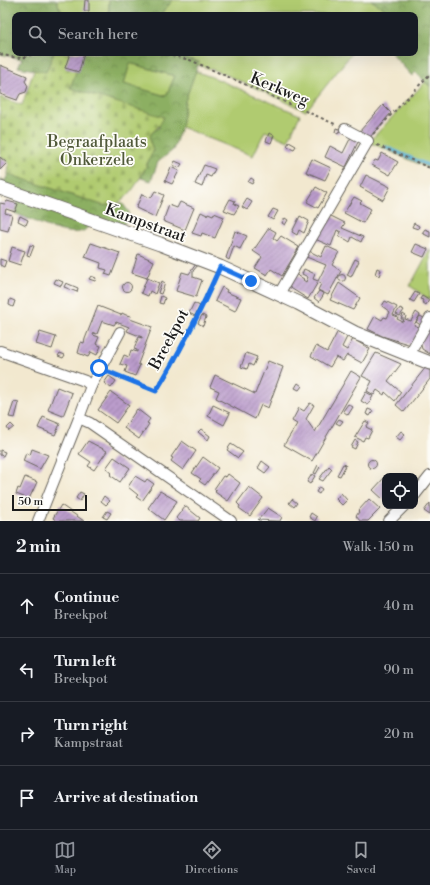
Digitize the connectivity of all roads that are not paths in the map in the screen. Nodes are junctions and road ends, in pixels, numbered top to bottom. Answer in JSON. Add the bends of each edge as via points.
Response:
{"nodes":[{"id":1,"x":345,"y":129,"type":"road end"},
{"id":2,"x":0,"y":188,"type":"edge"},
{"id":3,"x":279,"y":294,"type":"junction"},
{"id":4,"x":430,"y":318,"type":"edge"},
{"id":5,"x":120,"y":332,"type":"dead end"},
{"id":6,"x":0,"y":351,"type":"edge"},
{"id":7,"x":409,"y":355,"type":"junction"},
{"id":8,"x":430,"y":363,"type":"edge"},
{"id":9,"x":91,"y":386,"type":"junction"},
{"id":10,"x":79,"y":418,"type":"junction"},
{"id":11,"x":430,"y":476,"type":"edge"},
{"id":12,"x":418,"y":491,"type":"edge"},
{"id":13,"x":401,"y":509,"type":"edge"},
{"id":14,"x":38,"y":521,"type":"edge"},
{"id":15,"x":232,"y":521,"type":"edge"},
{"id":16,"x":389,"y":521,"type":"edge"}],
"edges":[{"from":1,"to":3,"type":"street","via":[[368,141]]},
{"from":2,"to":3,"type":"street","name":"Kampstraat","via":[[160,244],[220,267]]},
{"from":3,"to":7,"type":"street","name":"Kampstraat","via":[[355,332]]},
{"from":4,"to":7,"type":"street"},
{"from":5,"to":9,"type":"street"},
{"from":6,"to":9,"type":"street","via":[[85,381]]},
{"from":7,"to":8,"type":"street","name":"Kampstraat"},
{"from":9,"to":10,"type":"street"},
{"from":10,"to":14,"type":"street"},
{"from":10,"to":15,"type":"street"},
{"from":11,"to":12,"type":"street"},
{"from":13,"to":16,"type":"street"}]}
